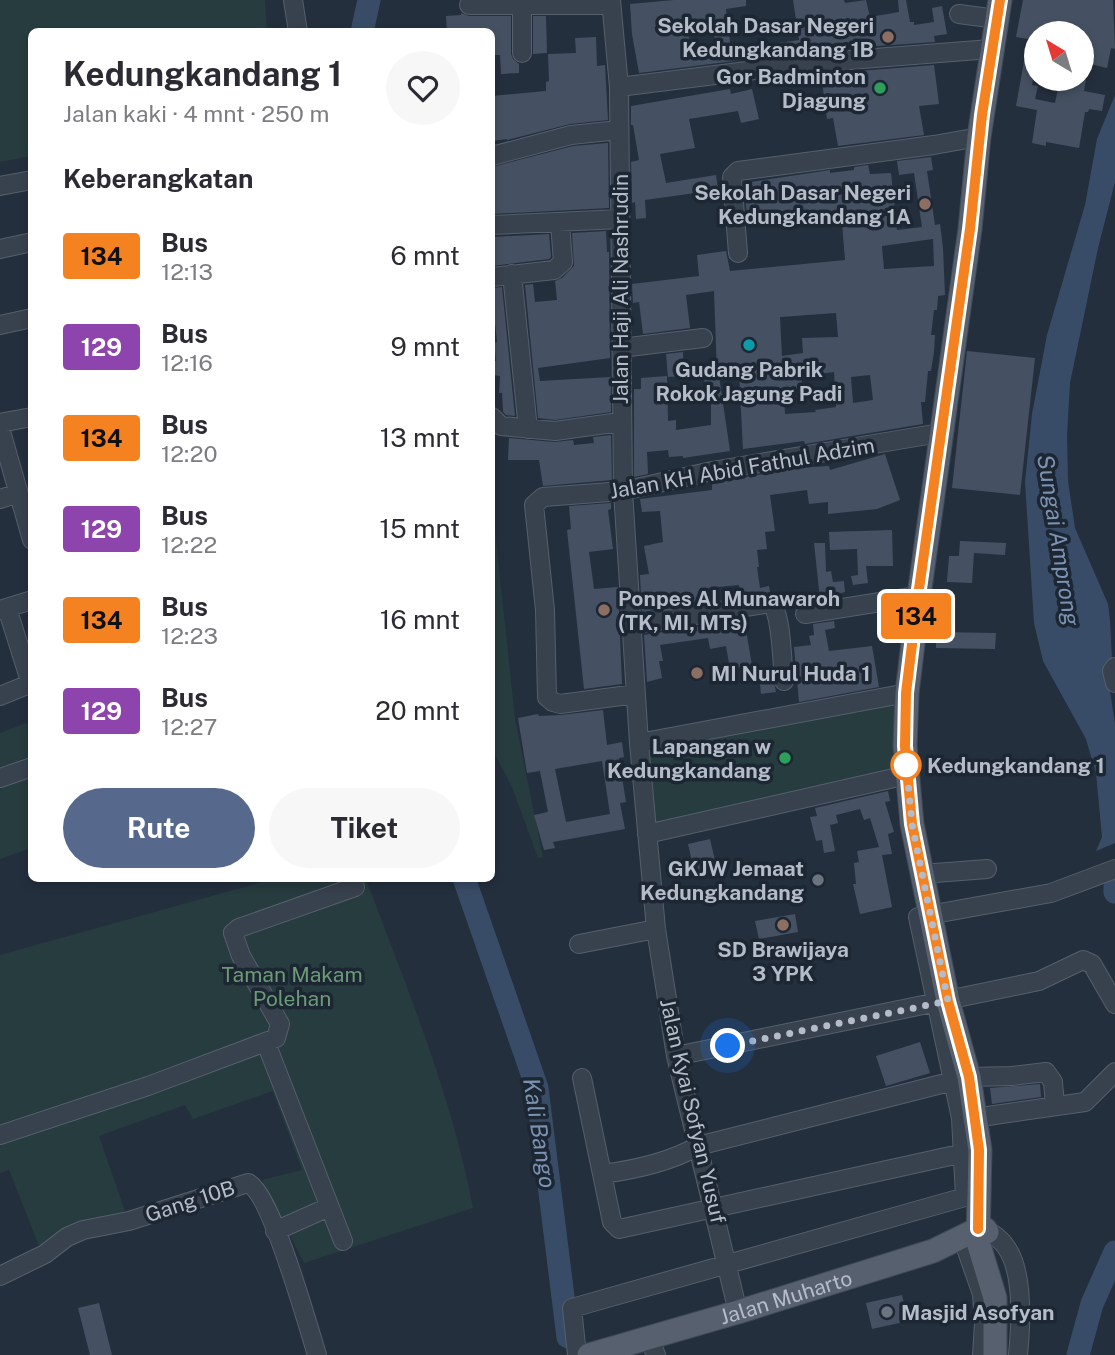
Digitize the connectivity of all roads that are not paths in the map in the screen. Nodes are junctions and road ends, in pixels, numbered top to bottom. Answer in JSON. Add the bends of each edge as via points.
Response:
{"nodes":[{"id":1,"x":293,"y":0,"type":"edge"},
{"id":2,"x":611,"y":3,"type":"edge"},
{"id":3,"x":469,"y":5,"type":"dead end"},
{"id":4,"x":522,"y":5,"type":"junction"},
{"id":5,"x":999,"y":10,"type":"edge"},
{"id":6,"x":959,"y":14,"type":"dead end"},
{"id":7,"x":297,"y":28,"type":"edge"},
{"id":8,"x":991,"y":49,"type":"junction"},
{"id":9,"x":522,"y":53,"type":"dead end"},
{"id":10,"x":619,"y":87,"type":"junction"},
{"id":11,"x":619,"y":130,"type":"junction"},
{"id":12,"x":979,"y":137,"type":"junction"},
{"id":13,"x":495,"y":155,"type":"edge"},
{"id":14,"x":28,"y":181,"type":"edge"},
{"id":15,"x":0,"y":186,"type":"edge"},
{"id":16,"x":620,"y":219,"type":"junction"},
{"id":17,"x":560,"y":223,"type":"junction"},
{"id":18,"x":495,"y":225,"type":"edge"},
{"id":19,"x":28,"y":243,"type":"edge"},
{"id":20,"x":0,"y":249,"type":"edge"},
{"id":21,"x":738,"y":253,"type":"dead end"},
{"id":22,"x":512,"y":274,"type":"junction"},
{"id":23,"x":495,"y":276,"type":"edge"},
{"id":24,"x":28,"y":319,"type":"edge"},
{"id":25,"x":0,"y":325,"type":"edge"},
{"id":26,"x":703,"y":338,"type":"dead end"},
{"id":27,"x":621,"y":348,"type":"junction"},
{"id":28,"x":28,"y":418,"type":"edge"},
{"id":29,"x":495,"y":420,"type":"edge"},
{"id":30,"x":621,"y":422,"type":"junction"},
{"id":31,"x":0,"y":426,"type":"edge"},
{"id":32,"x":528,"y":429,"type":"junction"},
{"id":33,"x":940,"y":433,"type":"junction"},
{"id":34,"x":623,"y":491,"type":"junction"},
{"id":35,"x":0,"y":499,"type":"edge"},
{"id":36,"x":24,"y":499,"type":"edge"},
{"id":37,"x":28,"y":520,"type":"edge"},
{"id":38,"x":918,"y":596,"type":"junction"},
{"id":39,"x":28,"y":601,"type":"edge"},
{"id":40,"x":4,"y":609,"type":"edge"},
{"id":41,"x":805,"y":614,"type":"dead end"},
{"id":42,"x":631,"y":625,"type":"junction"},
{"id":43,"x":1115,"y":667,"type":"edge"},
{"id":44,"x":28,"y":675,"type":"edge"},
{"id":45,"x":784,"y":681,"type":"dead end"},
{"id":46,"x":1115,"y":683,"type":"edge"},
{"id":47,"x":28,"y":684,"type":"edge"},
{"id":48,"x":906,"y":693,"type":"junction"},
{"id":49,"x":636,"y":694,"type":"junction"},
{"id":50,"x":0,"y":696,"type":"edge"},
{"id":51,"x":639,"y":743,"type":"junction"},
{"id":52,"x":28,"y":768,"type":"edge"},
{"id":53,"x":907,"y":775,"type":"junction"},
{"id":54,"x":0,"y":778,"type":"edge"},
{"id":55,"x":647,"y":834,"type":"junction"},
{"id":56,"x":987,"y":869,"type":"dead end"},
{"id":57,"x":1115,"y":869,"type":"edge"},
{"id":58,"x":922,"y":874,"type":"junction"},
{"id":59,"x":355,"y":887,"type":"dead end"},
{"id":60,"x":656,"y":929,"type":"junction"},
{"id":61,"x":579,"y":944,"type":"dead end"},
{"id":62,"x":948,"y":1001,"type":"junction"},
{"id":63,"x":1115,"y":1004,"type":"edge"},
{"id":64,"x":266,"y":1043,"type":"junction"},
{"id":65,"x":676,"y":1056,"type":"junction"},
{"id":66,"x":1115,"y":1072,"type":"edge"},
{"id":67,"x":969,"y":1077,"type":"junction"},
{"id":68,"x":582,"y":1078,"type":"dead end"},
{"id":69,"x":1055,"y":1105,"type":"junction"},
{"id":70,"x":979,"y":1106,"type":"junction"},
{"id":71,"x":0,"y":1135,"type":"edge"},
{"id":72,"x":698,"y":1146,"type":"junction"},
{"id":73,"x":979,"y":1150,"type":"junction"},
{"id":74,"x":602,"y":1174,"type":"junction"},
{"id":75,"x":714,"y":1206,"type":"junction"},
{"id":76,"x":329,"y":1208,"type":"junction"},
{"id":77,"x":275,"y":1231,"type":"junction"},
{"id":78,"x":973,"y":1236,"type":"junction"},
{"id":79,"x":343,"y":1241,"type":"dead end"},
{"id":80,"x":0,"y":1276,"type":"edge"},
{"id":81,"x":997,"y":1278,"type":"junction"},
{"id":82,"x":738,"y":1312,"type":"junction"},
{"id":83,"x":652,"y":1346,"type":"edge"},
{"id":84,"x":317,"y":1355,"type":"edge"},
{"id":85,"x":577,"y":1355,"type":"edge"},
{"id":86,"x":589,"y":1355,"type":"edge"},
{"id":87,"x":982,"y":1355,"type":"edge"},
{"id":88,"x":995,"y":1355,"type":"edge"},
{"id":89,"x":1009,"y":1355,"type":"edge"},
{"id":90,"x":1018,"y":1355,"type":"edge"}],
"edges":[{"from":1,"to":7,"type":"street"},
{"from":2,"to":4,"type":"street"},
{"from":2,"to":10,"type":"street","name":"Jalan Haji Ali Nashrudin"},
{"from":3,"to":4,"type":"street"},
{"from":4,"to":9,"type":"street"},
{"from":5,"to":6,"type":"street"},
{"from":5,"to":8,"type":"main road"},
{"from":8,"to":10,"type":"street","via":[[811,63]]},
{"from":8,"to":12,"type":"main road"},
{"from":10,"to":11,"type":"street","name":"Jalan Haji Ali Nashrudin"},
{"from":11,"to":13,"type":"street","via":[[571,135]]},
{"from":11,"to":16,"type":"street","name":"Jalan Haji Ali Nashrudin"},
{"from":12,"to":21,"type":"street","via":[[738,171],[732,177]]},
{"from":12,"to":33,"type":"main road"},
{"from":14,"to":15,"type":"street"},
{"from":16,"to":17,"type":"street"},
{"from":16,"to":27,"type":"street","name":"Jalan Haji Ali Nashrudin"},
{"from":17,"to":18,"type":"street"},
{"from":17,"to":22,"type":"street","via":[[561,267]]},
{"from":19,"to":20,"type":"street"},
{"from":22,"to":23,"type":"street"},
{"from":22,"to":32,"type":"street"},
{"from":24,"to":25,"type":"street"},
{"from":26,"to":27,"type":"street"},
{"from":27,"to":30,"type":"street","name":"Jalan Haji Ali Nashrudin"},
{"from":28,"to":31,"type":"street"},
{"from":29,"to":32,"type":"street","via":[[500,426]]},
{"from":30,"to":32,"type":"street","via":[[555,431]]},
{"from":30,"to":34,"type":"street","name":"Jalan Haji Ali Nashrudin"},
{"from":31,"to":36,"type":"street"},
{"from":33,"to":34,"type":"street","name":"Jalan KH Abid Fathul Adzim","via":[[712,471]]},
{"from":33,"to":38,"type":"main road"},
{"from":34,"to":42,"type":"street","name":"Jalan Kyai Sofyan Yusuf"},
{"from":34,"to":49,"type":"street","name":"Jalan KH Abid Fathul Adzim","via":[[543,497],[534,505],[545,610],[547,697],[560,704]]},
{"from":35,"to":36,"type":"street"},
{"from":36,"to":37,"type":"street"},
{"from":38,"to":41,"type":"street"},
{"from":38,"to":48,"type":"main road"},
{"from":39,"to":40,"type":"street"},
{"from":40,"to":44,"type":"street"},
{"from":42,"to":45,"type":"street","via":[[771,603],[778,621]]},
{"from":42,"to":49,"type":"street","name":"Jalan Kyai Sofyan Yusuf"},
{"from":43,"to":46,"type":"street"},
{"from":47,"to":50,"type":"street"},
{"from":48,"to":51,"type":"street"},
{"from":48,"to":53,"type":"main road"},
{"from":49,"to":51,"type":"street","name":"Jalan Kyai Sofyan Yusuf"},
{"from":51,"to":55,"type":"street","name":"Jalan Kyai Sofyan Yusuf"},
{"from":52,"to":54,"type":"street"},
{"from":53,"to":55,"type":"street"},
{"from":53,"to":58,"type":"main road"},
{"from":55,"to":60,"type":"street","name":"Jalan Kyai Sofyan Yusuf"},
{"from":56,"to":58,"type":"street"},
{"from":57,"to":85,"type":"street","via":[[1051,893],[918,917],[961,1118],[965,1197],[572,1308]]},
{"from":58,"to":62,"type":"main road"},
{"from":59,"to":64,"type":"street","via":[[233,933],[280,1024],[276,1038]]},
{"from":60,"to":61,"type":"street"},
{"from":60,"to":65,"type":"street","name":"Jalan Kyai Sofyan Yusuf"},
{"from":62,"to":63,"type":"street","via":[[1044,980],[1086,960]]},
{"from":62,"to":65,"type":"street"},
{"from":62,"to":67,"type":"main road"},
{"from":64,"to":71,"type":"street"},
{"from":64,"to":76,"type":"street"},
{"from":65,"to":72,"type":"street","name":"Jalan Kyai Sofyan Yusuf"},
{"from":66,"to":69,"type":"street","via":[[1087,1101]]},
{"from":67,"to":69,"type":"street","via":[[1046,1072]]},
{"from":67,"to":70,"type":"main road"},
{"from":67,"to":72,"type":"street"},
{"from":68,"to":74,"type":"street"},
{"from":69,"to":70,"type":"street"},
{"from":70,"to":73,"type":"main road"},
{"from":72,"to":74,"type":"street","via":[[647,1165]]},
{"from":72,"to":75,"type":"street","name":"Jalan Kyai Sofyan Yusuf"},
{"from":73,"to":75,"type":"street"},
{"from":73,"to":78,"type":"main road"},
{"from":74,"to":75,"type":"street","via":[[612,1222],[619,1229]]},
{"from":75,"to":82,"type":"street","name":"Jalan Kyai Sofyan Yusuf"},
{"from":76,"to":77,"type":"street"},
{"from":76,"to":79,"type":"street"},
{"from":77,"to":80,"type":"street","name":"Gang 10B","via":[[259,1192],[243,1183],[129,1221],[83,1230]]},
{"from":77,"to":84,"type":"street","name":"Gang 10B"},
{"from":78,"to":81,"type":"main road"},
{"from":78,"to":82,"type":"main road","name":"Jalan Muharto"},
{"from":78,"to":87,"type":"street","via":[[982,1294]]},
{"from":78,"to":90,"type":"street","via":[[1003,1242],[1013,1261],[1019,1293]]},
{"from":81,"to":88,"type":"main road"},
{"from":81,"to":89,"type":"main road","via":[[1008,1308]]},
{"from":82,"to":83,"type":"main road","name":"Jalan Muharto"},
{"from":83,"to":86,"type":"main road","name":"Jalan Muharto","via":[[618,1346]]}]}
